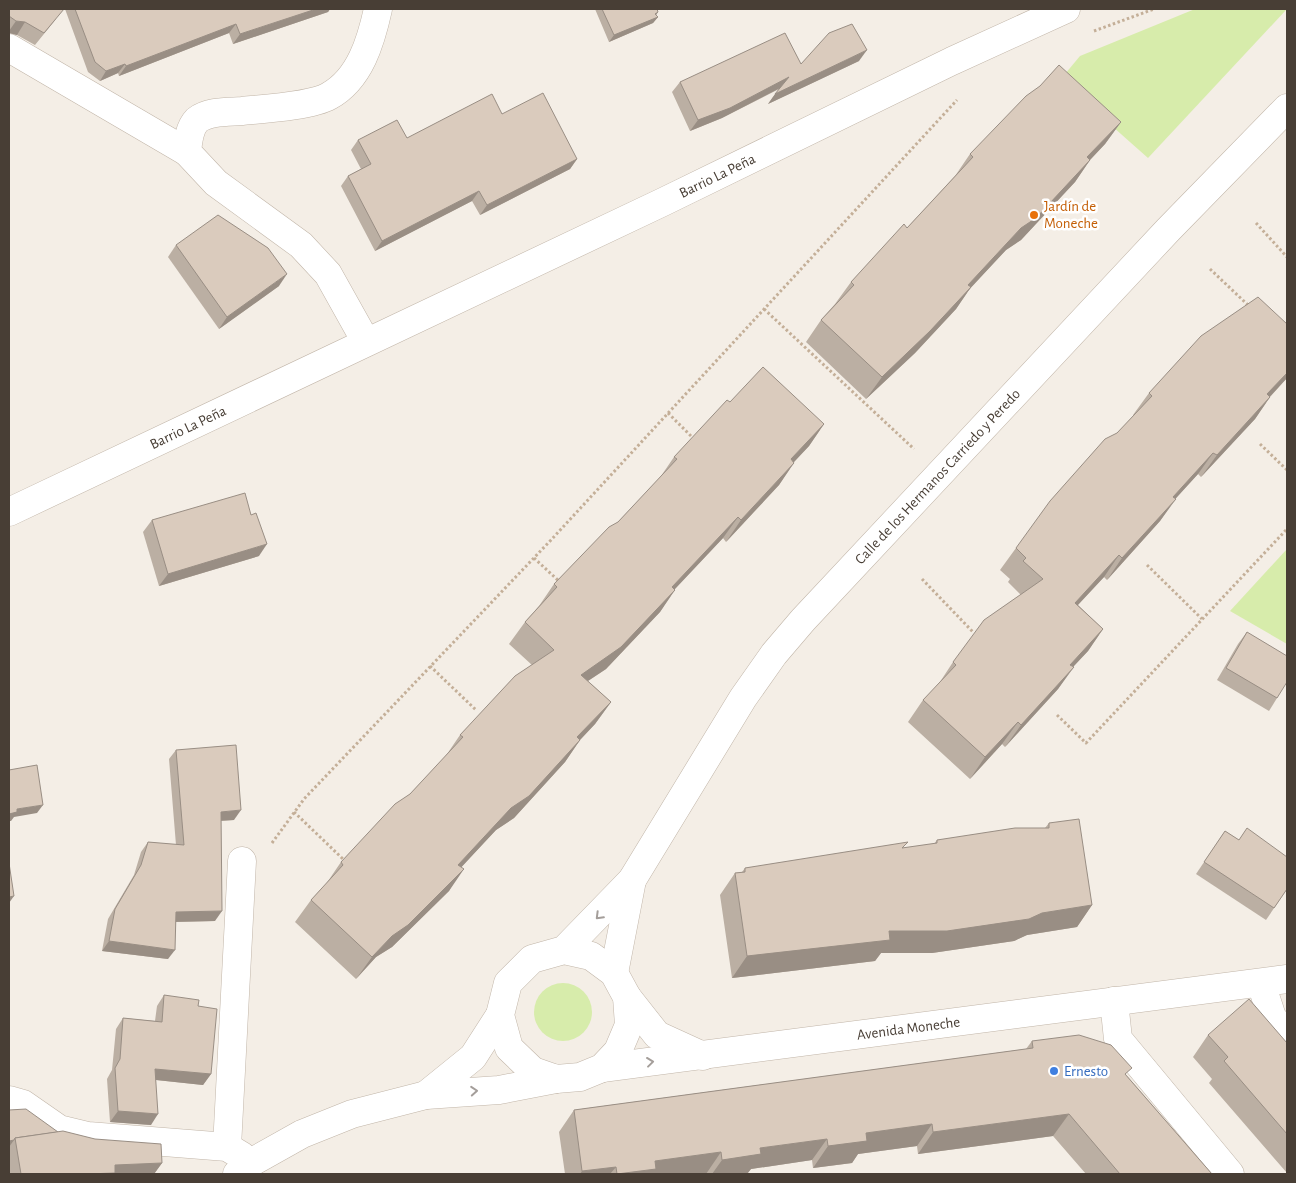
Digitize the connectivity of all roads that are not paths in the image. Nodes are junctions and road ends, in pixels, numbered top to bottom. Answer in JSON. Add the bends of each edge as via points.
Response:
{"nodes":[{"id":1,"x":378,"y":9,"type":"edge"},
{"id":2,"x":1066,"y":9,"type":"edge"},
{"id":3,"x":9,"y":48,"type":"edge"},
{"id":4,"x":1287,"y":108,"type":"edge"},
{"id":5,"x":186,"y":152,"type":"junction"},
{"id":6,"x":366,"y":342,"type":"junction"},
{"id":7,"x":9,"y":512,"type":"edge"},
{"id":8,"x":242,"y":861,"type":"dead end"},
{"id":9,"x":632,"y":880,"type":"junction"},
{"id":10,"x":564,"y":950,"type":"junction"},
{"id":11,"x":614,"y":973,"type":"junction"},
{"id":12,"x":1274,"y":981,"type":"edge"},
{"id":13,"x":627,"y":997,"type":"junction"},
{"id":14,"x":1114,"y":1001,"type":"junction"},
{"id":15,"x":500,"y":1015,"type":"junction"},
{"id":16,"x":1287,"y":1036,"type":"edge"},
{"id":17,"x":703,"y":1056,"type":"junction"},
{"id":18,"x":602,"y":1068,"type":"junction"},
{"id":19,"x":556,"y":1079,"type":"junction"},
{"id":20,"x":426,"y":1095,"type":"junction"},
{"id":21,"x":9,"y":1100,"type":"edge"},
{"id":22,"x":227,"y":1147,"type":"junction"},
{"id":23,"x":245,"y":1168,"type":"edge"},
{"id":24,"x":1230,"y":1174,"type":"edge"}],
"edges":[{"from":1,"to":5,"type":"street","via":[[364,58],[349,78],[328,97],[280,108],[212,113],[197,121],[190,133]]},
{"from":2,"to":6,"type":"street","name":"Barrio La Peña"},
{"from":3,"to":5,"type":"street"},
{"from":4,"to":9,"type":"street","name":"Calle de los Hermanos Carriedo y Peredo","via":[[828,591],[774,654],[743,698]]},
{"from":5,"to":6,"type":"street","via":[[216,183],[300,245],[328,274]]},
{"from":6,"to":7,"type":"street","name":"Barrio La Peña"},
{"from":8,"to":22,"type":"street"},
{"from":9,"to":10,"type":"street","name":"Calle de los Hermanos Carriedo y Peredo","one_way":true},
{"from":9,"to":11,"type":"street","name":"Calle de los Hermanos Carriedo y Peredo"},
{"from":10,"to":11,"type":"street","via":[[591,956]]},
{"from":10,"to":15,"type":"street","via":[[532,959],[508,983]]},
{"from":11,"to":13,"type":"street"},
{"from":12,"to":14,"type":"street","name":"Avenida Moneche"},
{"from":12,"to":16,"type":"street","name":"Avenida Moneche","via":[[1272,1017]]},
{"from":13,"to":17,"type":"street","via":[[658,1034]]},
{"from":13,"to":18,"type":"street","via":[[629,1025],[618,1051]]},
{"from":14,"to":17,"type":"street","name":"Avenida Moneche"},
{"from":14,"to":24,"type":"street","via":[[1118,1039]]},
{"from":15,"to":19,"type":"street","via":[[509,1048],[533,1071]]},
{"from":15,"to":20,"type":"street","via":[[473,1057]]},
{"from":18,"to":17,"type":"street","name":"Avenida Moneche","one_way":true},
{"from":18,"to":19,"type":"street","via":[[580,1077]]},
{"from":20,"to":19,"type":"street","one_way":true,"via":[[499,1090]]},
{"from":20,"to":23,"type":"street","via":[[344,1118],[302,1134]]},
{"from":21,"to":22,"type":"street","via":[[23,1104],[58,1129],[88,1136]]},
{"from":22,"to":23,"type":"street"}]}
